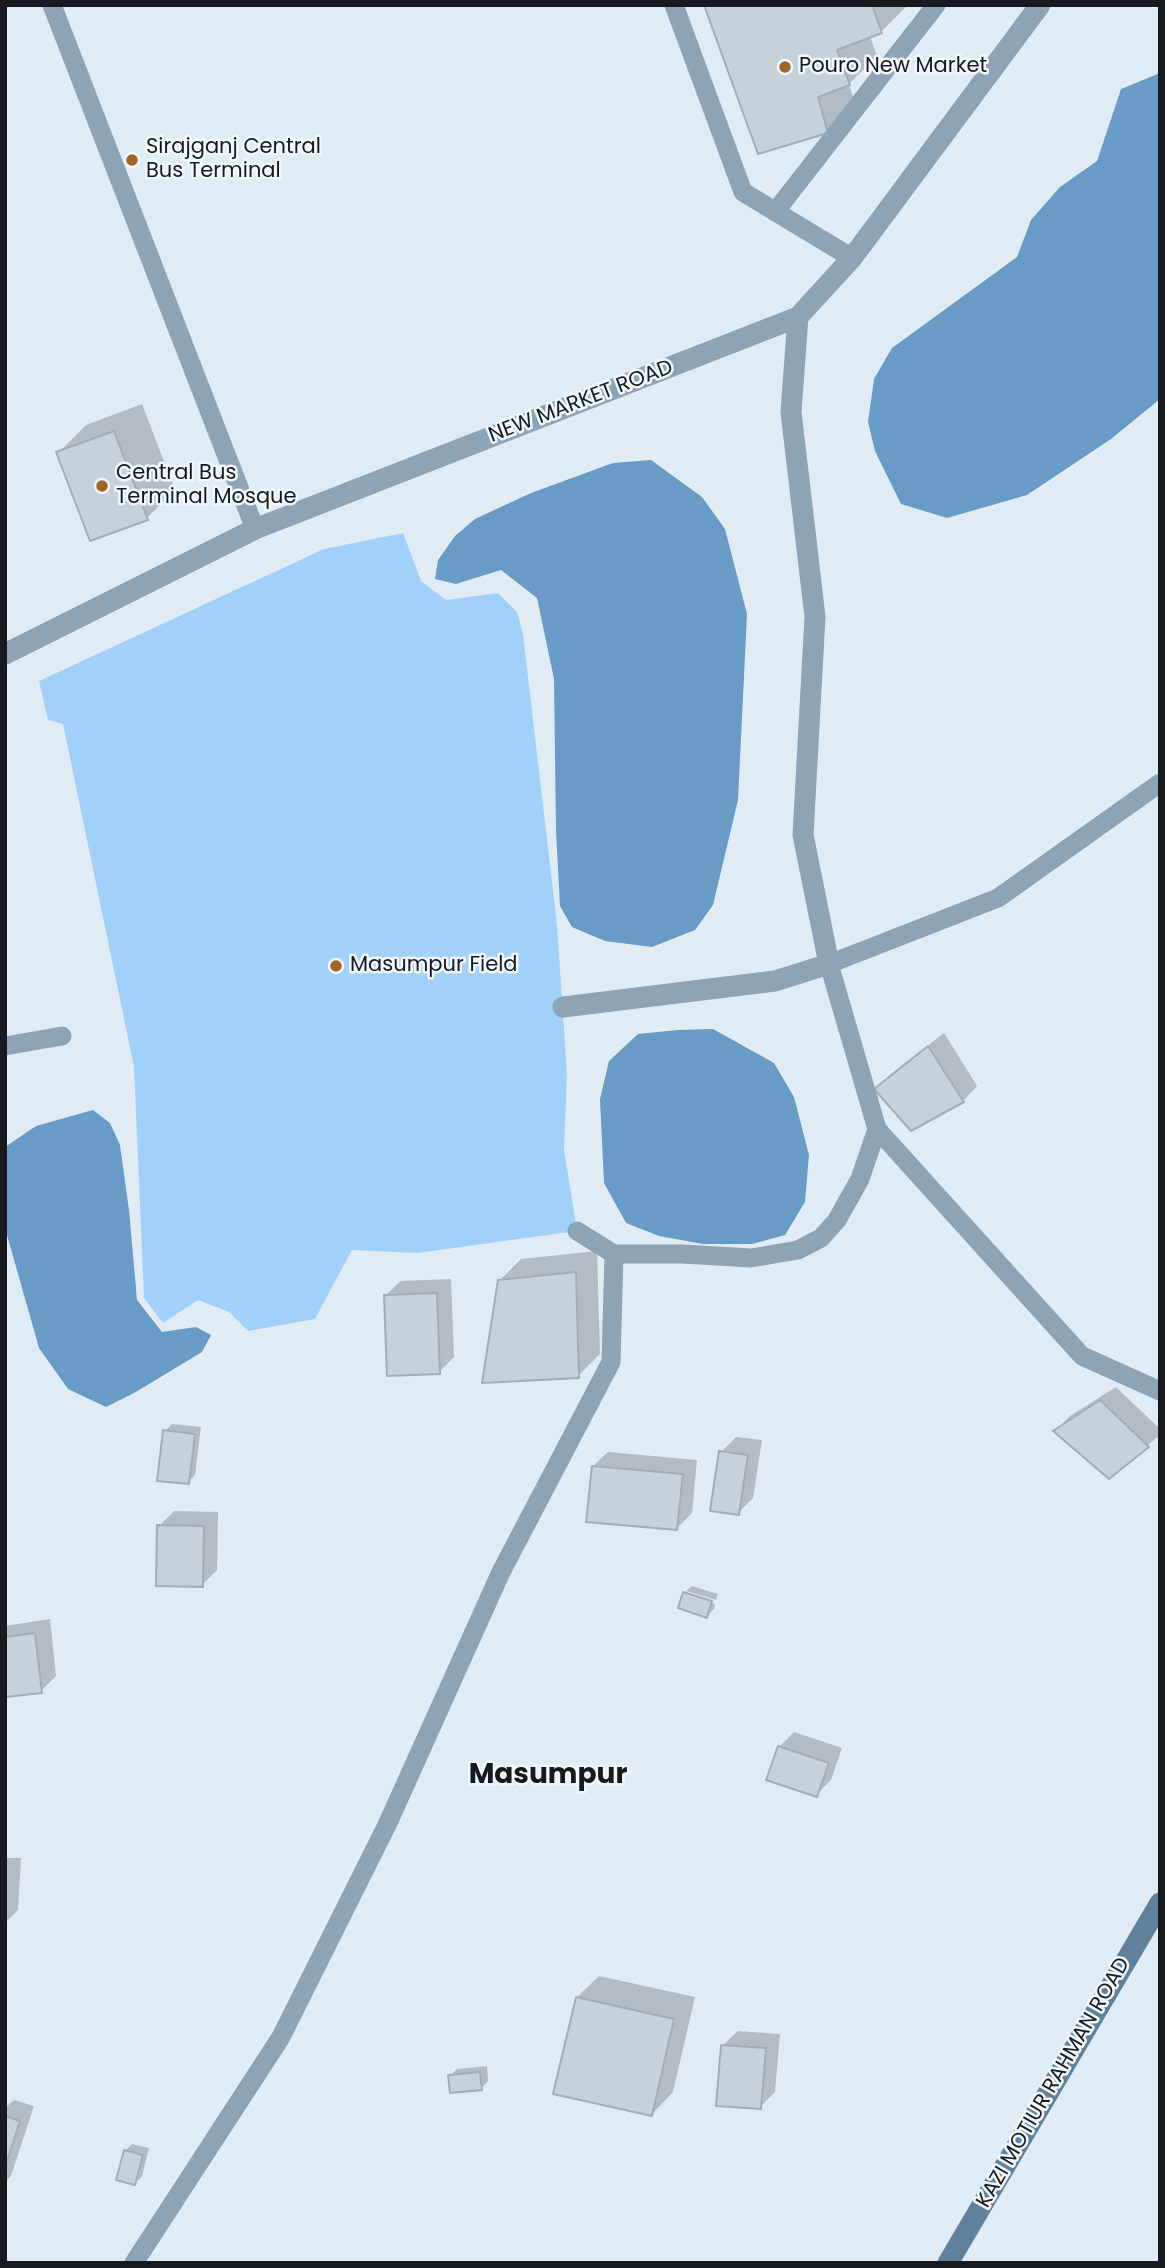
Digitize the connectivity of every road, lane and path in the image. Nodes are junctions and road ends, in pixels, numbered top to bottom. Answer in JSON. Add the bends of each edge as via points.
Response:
{"nodes":[{"id":1,"x":52,"y":5,"type":"edge"},
{"id":2,"x":674,"y":5,"type":"edge"},
{"id":3,"x":936,"y":5,"type":"edge"},
{"id":4,"x":1040,"y":5,"type":"edge"},
{"id":5,"x":775,"y":212,"type":"junction"},
{"id":6,"x":852,"y":258,"type":"junction"},
{"id":7,"x":798,"y":317,"type":"junction"},
{"id":8,"x":255,"y":529,"type":"junction"},
{"id":9,"x":5,"y":654,"type":"edge"},
{"id":10,"x":1160,"y":783,"type":"edge"},
{"id":11,"x":829,"y":964,"type":"junction"},
{"id":12,"x":563,"y":1007,"type":"dead end"},
{"id":13,"x":62,"y":1036,"type":"dead end"},
{"id":14,"x":5,"y":1046,"type":"edge"},
{"id":15,"x":877,"y":1129,"type":"junction"},
{"id":16,"x":578,"y":1231,"type":"dead end"},
{"id":17,"x":614,"y":1254,"type":"junction"},
{"id":18,"x":1160,"y":1391,"type":"edge"},
{"id":19,"x":1160,"y":1903,"type":"edge"},
{"id":20,"x":134,"y":2263,"type":"edge"},
{"id":21,"x":948,"y":2263,"type":"edge"}],
"edges":[{"from":1,"to":8,"type":"lane"},
{"from":2,"to":5,"type":"lane","via":[[743,192]]},
{"from":3,"to":5,"type":"lane"},
{"from":4,"to":6,"type":"street","name":"NEW MARKET ROAD"},
{"from":5,"to":6,"type":"lane"},
{"from":6,"to":7,"type":"street","name":"NEW MARKET ROAD"},
{"from":7,"to":8,"type":"street","name":"NEW MARKET ROAD"},
{"from":7,"to":11,"type":"street","via":[[792,412],[815,617],[803,835]]},
{"from":8,"to":9,"type":"street","name":"NEW MARKET ROAD"},
{"from":10,"to":11,"type":"lane","via":[[998,898]]},
{"from":11,"to":12,"type":"street","via":[[775,981]]},
{"from":11,"to":15,"type":"lane"},
{"from":13,"to":14,"type":"lane"},
{"from":15,"to":17,"type":"lane","via":[[860,1179],[837,1220],[821,1238],[798,1250],[751,1258]]},
{"from":15,"to":18,"type":"lane","via":[[1082,1356]]},
{"from":16,"to":17,"type":"lane"},
{"from":17,"to":20,"type":"lane","via":[[611,1362],[501,1572],[387,1825],[281,2037]]},
{"from":19,"to":21,"type":"main road","name":"KAZI MOTIUR RAHMAN ROAD"}]}
